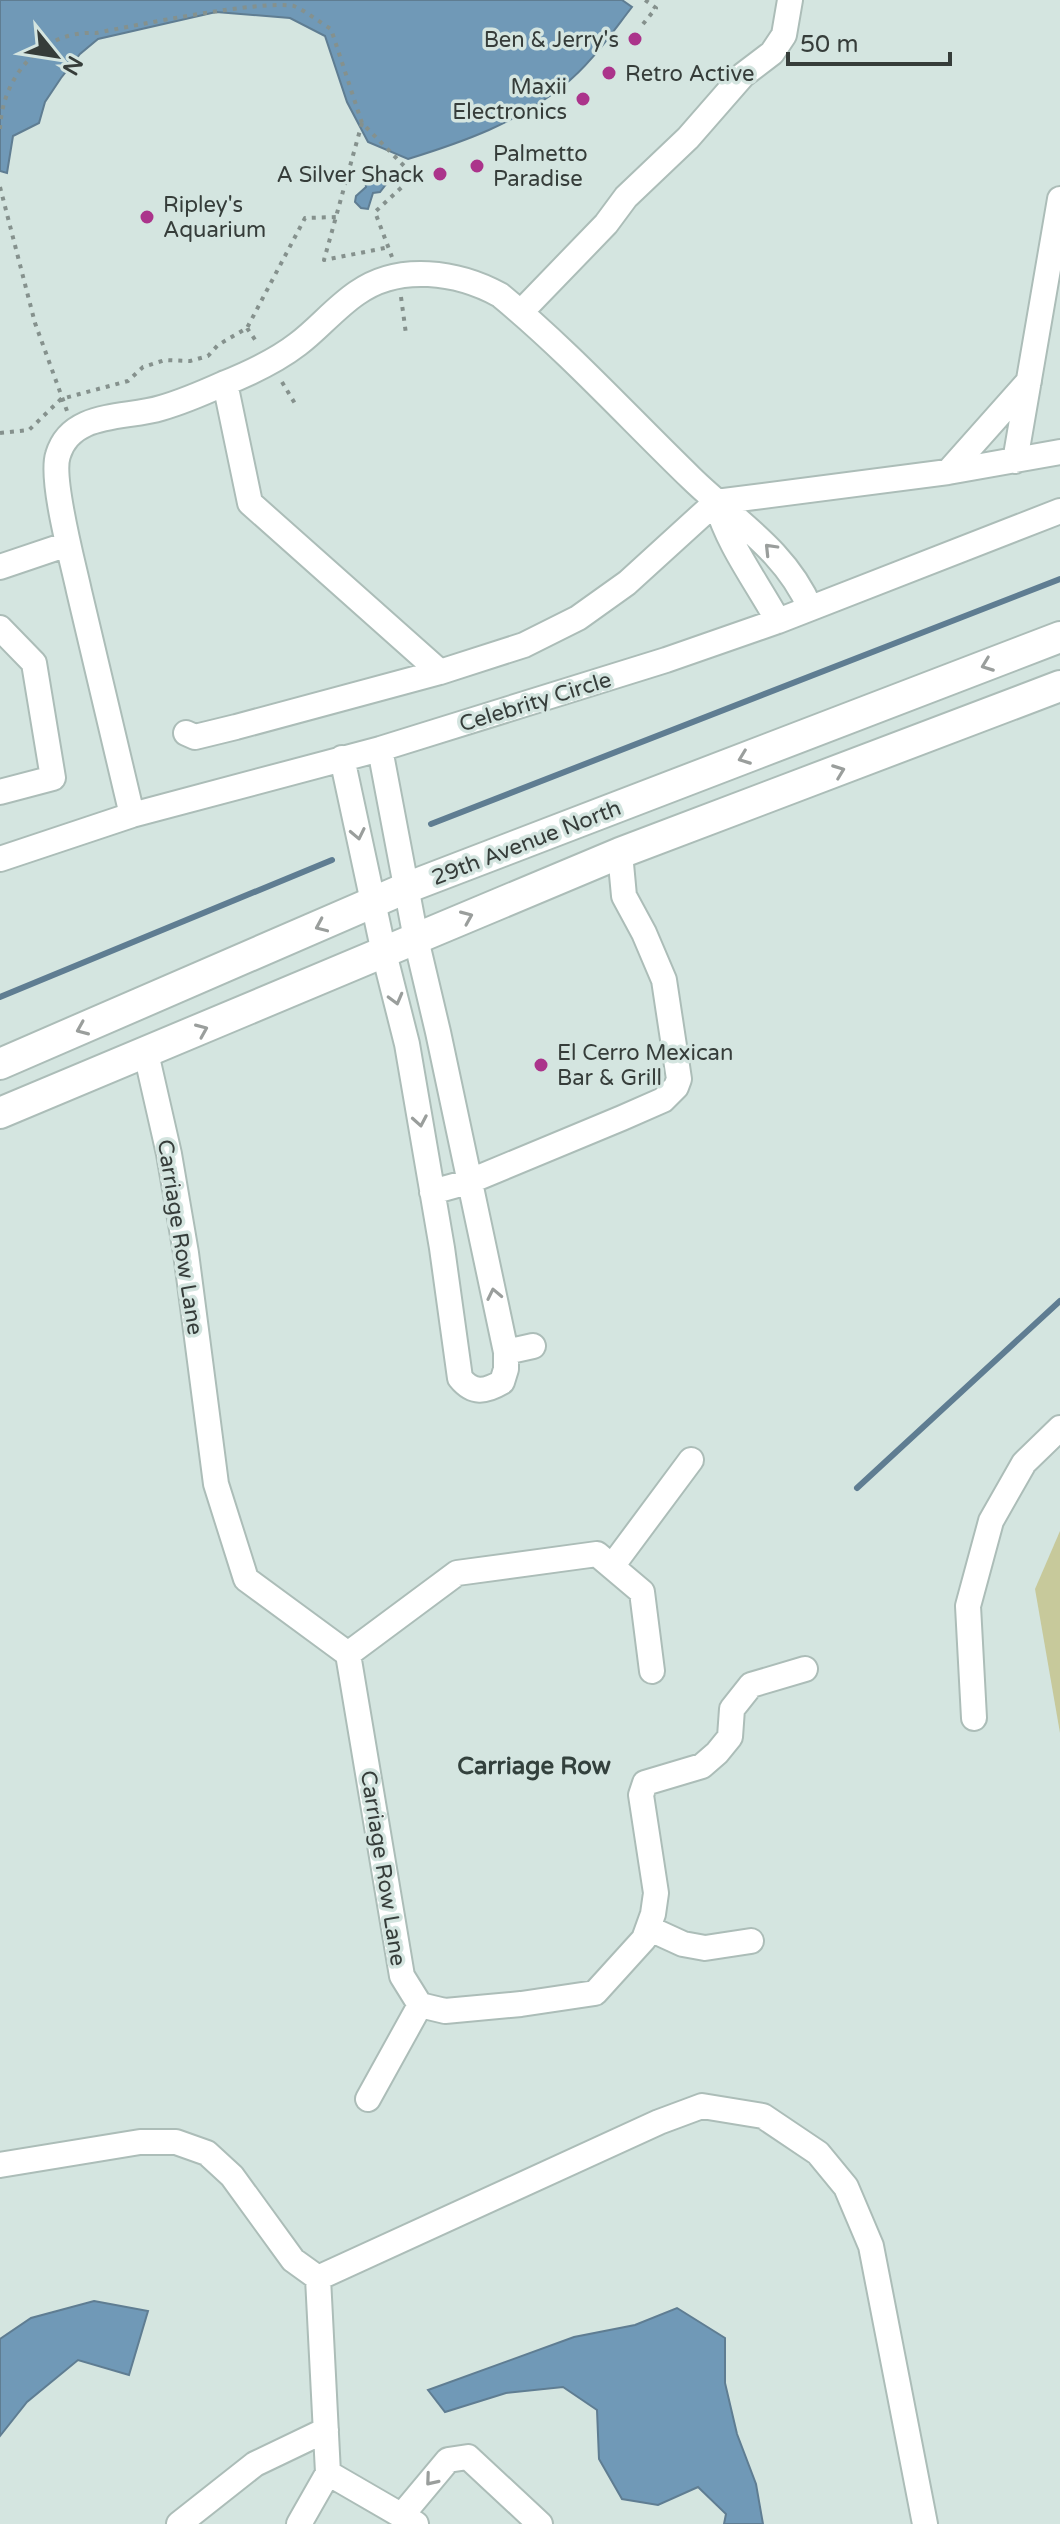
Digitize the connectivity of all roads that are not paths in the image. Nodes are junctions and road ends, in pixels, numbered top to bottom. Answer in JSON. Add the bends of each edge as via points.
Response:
{"nodes":[{"id":1,"x":790,"y":0,"type":"edge"},
{"id":2,"x":1060,"y":199,"type":"edge"},
{"id":3,"x":521,"y":312,"type":"junction"},
{"id":4,"x":1031,"y":378,"type":"junction"},
{"id":5,"x":225,"y":383,"type":"junction"},
{"id":6,"x":1060,"y":452,"type":"edge"},
{"id":7,"x":1015,"y":461,"type":"junction"},
{"id":8,"x":948,"y":472,"type":"junction"},
{"id":9,"x":716,"y":502,"type":"junction"},
{"id":10,"x":1060,"y":511,"type":"edge"},
{"id":11,"x":68,"y":544,"type":"junction"},
{"id":12,"x":0,"y":567,"type":"edge"},
{"id":13,"x":810,"y":608,"type":"junction"},
{"id":14,"x":778,"y":621,"type":"junction"},
{"id":15,"x":0,"y":628,"type":"edge"},
{"id":16,"x":1060,"y":637,"type":"edge"},
{"id":17,"x":440,"y":672,"type":"junction"},
{"id":18,"x":1060,"y":686,"type":"edge"},
{"id":19,"x":186,"y":733,"type":"dead end"},
{"id":20,"x":380,"y":749,"type":"junction"},
{"id":21,"x":342,"y":758,"type":"junction"},
{"id":22,"x":0,"y":792,"type":"edge"},
{"id":23,"x":132,"y":815,"type":"junction"},
{"id":24,"x":620,"y":853,"type":"junction"},
{"id":25,"x":0,"y":859,"type":"edge"},
{"id":26,"x":406,"y":888,"type":"junction"},
{"id":27,"x":373,"y":903,"type":"junction"},
{"id":28,"x":416,"y":939,"type":"junction"},
{"id":29,"x":384,"y":953,"type":"junction"},
{"id":30,"x":438,"y":1032,"type":"junction"},
{"id":31,"x":407,"y":1044,"type":"junction"},
{"id":32,"x":146,"y":1053,"type":"junction"},
{"id":33,"x":0,"y":1064,"type":"edge"},
{"id":34,"x":0,"y":1113,"type":"edge"},
{"id":35,"x":468,"y":1182,"type":"junction"},
{"id":36,"x":432,"y":1192,"type":"junction"},
{"id":37,"x":482,"y":1235,"type":"junction"},
{"id":38,"x":442,"y":1248,"type":"junction"},
{"id":39,"x":533,"y":1346,"type":"dead end"},
{"id":40,"x":506,"y":1352,"type":"junction"},
{"id":41,"x":1060,"y":1428,"type":"edge"},
{"id":42,"x":691,"y":1460,"type":"dead end"},
{"id":43,"x":613,"y":1565,"type":"junction"},
{"id":44,"x":348,"y":1654,"type":"junction"},
{"id":45,"x":805,"y":1669,"type":"dead end"},
{"id":46,"x":652,"y":1671,"type":"dead end"},
{"id":47,"x":974,"y":1718,"type":"dead end"},
{"id":48,"x":648,"y":1928,"type":"junction"},
{"id":49,"x":751,"y":1941,"type":"dead end"},
{"id":50,"x":420,"y":2005,"type":"junction"},
{"id":51,"x":368,"y":2099,"type":"dead end"},
{"id":52,"x":0,"y":2165,"type":"edge"},
{"id":53,"x":318,"y":2278,"type":"junction"},
{"id":54,"x":326,"y":2430,"type":"junction"},
{"id":55,"x":328,"y":2473,"type":"junction"},
{"id":56,"x":398,"y":2518,"type":"edge"},
{"id":57,"x":179,"y":2524,"type":"edge"},
{"id":58,"x":299,"y":2524,"type":"edge"},
{"id":59,"x":539,"y":2524,"type":"edge"},
{"id":60,"x":925,"y":2524,"type":"edge"}],
"edges":[{"from":1,"to":3,"type":"street","via":[[784,35],[772,53],[743,75]]},
{"from":2,"to":4,"type":"street"},
{"from":3,"to":5,"type":"street","via":[[477,282],[413,274],[380,281],[360,291],[298,344]]},
{"from":3,"to":9,"type":"street"},
{"from":4,"to":7,"type":"street"},
{"from":4,"to":8,"type":"street"},
{"from":5,"to":11,"type":"street","via":[[160,409],[75,428],[56,459]]},
{"from":5,"to":17,"type":"street","via":[[250,503]]},
{"from":6,"to":7,"type":"street"},
{"from":7,"to":8,"type":"street"},
{"from":8,"to":9,"type":"street"},
{"from":13,"to":9,"type":"street","one_way":true,"via":[[770,547]]},
{"from":9,"to":14,"type":"street","via":[[730,542]]},
{"from":9,"to":17,"type":"street","via":[[627,583],[578,618],[524,645]]},
{"from":10,"to":13,"type":"street","name":"Celebrity Circle"},
{"from":11,"to":12,"type":"street"},
{"from":11,"to":23,"type":"street"},
{"from":13,"to":14,"type":"street","name":"Celebrity Circle"},
{"from":14,"to":20,"type":"street","name":"Celebrity Circle"},
{"from":15,"to":22,"type":"street","via":[[34,663],[53,778]]},
{"from":16,"to":26,"type":"main road","name":"29th Avenue North","one_way":true},
{"from":17,"to":19,"type":"street","via":[[195,737]]},
{"from":24,"to":18,"type":"main road","name":"29th Avenue North","one_way":true},
{"from":20,"to":21,"type":"street","name":"Celebrity Circle"},
{"from":20,"to":26,"type":"street"},
{"from":21,"to":23,"type":"street","name":"Celebrity Circle"},
{"from":21,"to":27,"type":"street","one_way":true},
{"from":23,"to":25,"type":"street","name":"Celebrity Circle"},
{"from":28,"to":24,"type":"main road","name":"29th Avenue North","one_way":true},
{"from":24,"to":35,"type":"street","via":[[624,896],[664,980],[676,1087],[663,1100]]},
{"from":26,"to":27,"type":"main road","name":"29th Avenue North"},
{"from":26,"to":28,"type":"street"},
{"from":27,"to":29,"type":"street"},
{"from":27,"to":33,"type":"main road","name":"29th Avenue North","one_way":true},
{"from":28,"to":29,"type":"main road","name":"29th Avenue North"},
{"from":28,"to":30,"type":"street"},
{"from":29,"to":31,"type":"street","one_way":true},
{"from":32,"to":29,"type":"main road","name":"29th Avenue North","one_way":true},
{"from":30,"to":31,"type":"street"},
{"from":30,"to":35,"type":"street"},
{"from":31,"to":36,"type":"street","one_way":true},
{"from":32,"to":34,"type":"main road","name":"29th Avenue North"},
{"from":32,"to":44,"type":"street","name":"Carriage Row Lane","via":[[186,1253],[216,1484],[246,1579]]},
{"from":35,"to":36,"type":"street"},
{"from":35,"to":37,"type":"street"},
{"from":36,"to":38,"type":"street"},
{"from":37,"to":38,"type":"street"},
{"from":40,"to":37,"type":"street","one_way":true},
{"from":38,"to":40,"type":"street","via":[[460,1378],[468,1388],[490,1389],[502,1382]]},
{"from":39,"to":40,"type":"street"},
{"from":41,"to":47,"type":"street","via":[[1024,1463],[991,1521],[968,1606]]},
{"from":42,"to":43,"type":"street"},
{"from":43,"to":44,"type":"street","via":[[597,1554],[457,1573]]},
{"from":43,"to":46,"type":"street","via":[[642,1592]]},
{"from":44,"to":50,"type":"street","name":"Carriage Row Lane","via":[[402,1976]]},
{"from":45,"to":48,"type":"street","via":[[751,1685],[732,1709],[730,1737],[702,1766],[645,1783],[641,1795],[656,1893]]},
{"from":48,"to":49,"type":"street","via":[[705,1948]]},
{"from":48,"to":50,"type":"street","via":[[595,1993],[445,2011]]},
{"from":50,"to":51,"type":"street"},
{"from":52,"to":53,"type":"street","via":[[140,2142],[176,2142],[207,2153],[232,2176],[293,2260]]},
{"from":53,"to":54,"type":"street"},
{"from":53,"to":60,"type":"street","via":[[702,2106],[763,2116],[828,2164],[846,2187],[871,2246]]},
{"from":54,"to":55,"type":"street"},
{"from":54,"to":57,"type":"street","via":[[255,2464]]},
{"from":55,"to":56,"type":"street"},
{"from":55,"to":58,"type":"street"},
{"from":59,"to":56,"type":"street","one_way":true,"via":[[468,2457],[448,2460]]}]}
